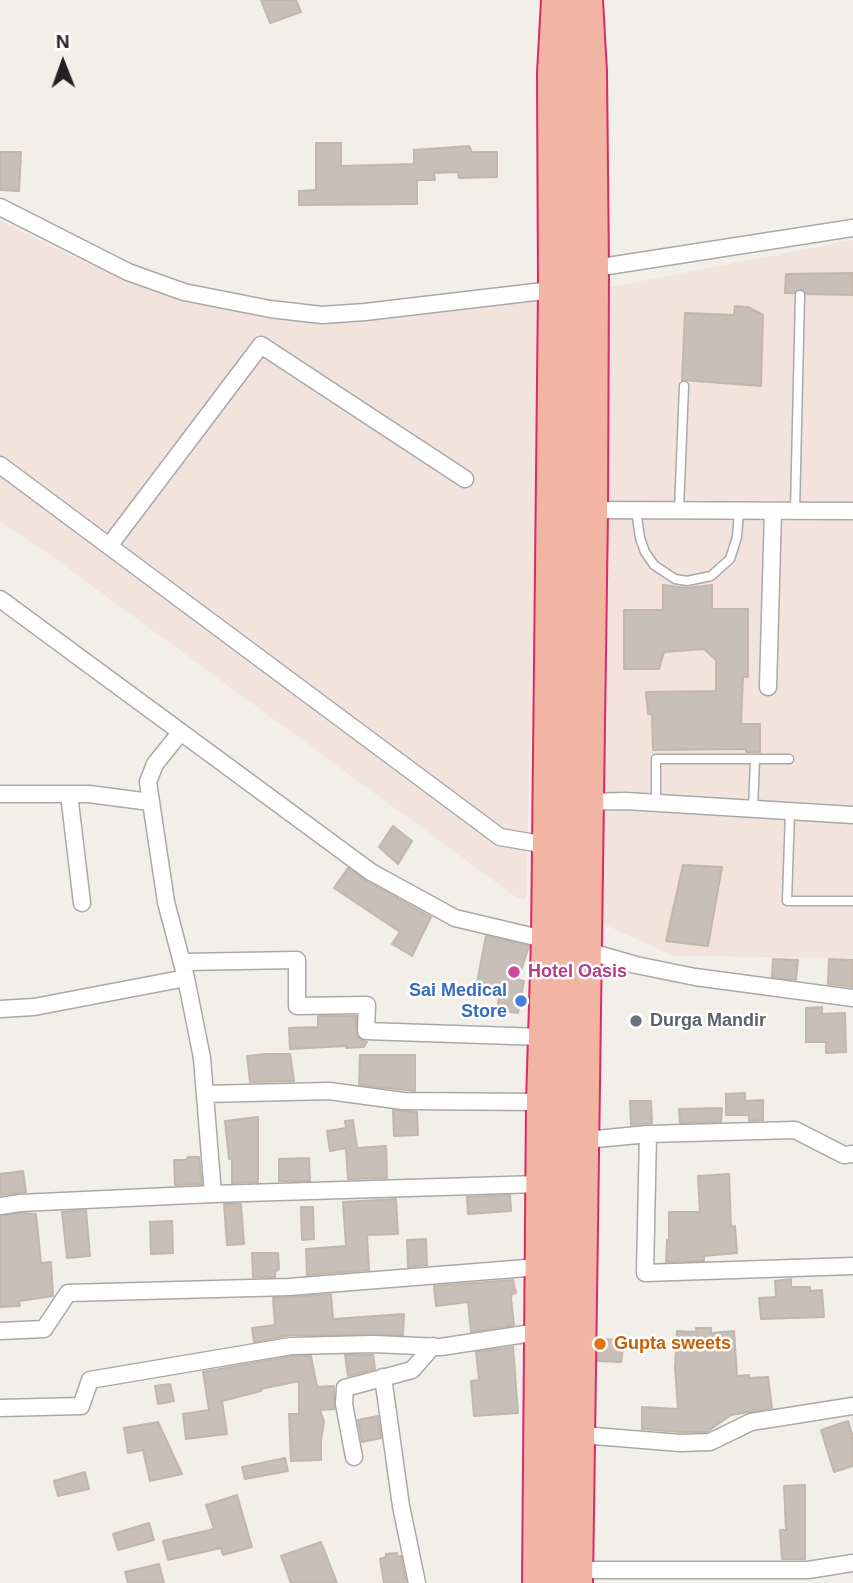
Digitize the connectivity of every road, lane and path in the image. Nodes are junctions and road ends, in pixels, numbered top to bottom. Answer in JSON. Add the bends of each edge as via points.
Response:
{"nodes":[{"id":1,"x":555,"y":0,"type":"edge"},
{"id":2,"x":572,"y":0,"type":"edge"},
{"id":3,"x":589,"y":0,"type":"edge"},
{"id":4,"x":0,"y":207,"type":"edge"},
{"id":5,"x":853,"y":228,"type":"edge"},
{"id":6,"x":578,"y":285,"type":"junction"},
{"id":7,"x":800,"y":295,"type":"dead end"},
{"id":8,"x":684,"y":386,"type":"dead end"},
{"id":9,"x":0,"y":465,"type":"edge"},
{"id":10,"x":465,"y":479,"type":"dead end"},
{"id":11,"x":636,"y":510,"type":"junction"},
{"id":12,"x":679,"y":510,"type":"junction"},
{"id":13,"x":571,"y":511,"type":"junction"},
{"id":14,"x":739,"y":511,"type":"junction"},
{"id":15,"x":773,"y":511,"type":"junction"},
{"id":16,"x":795,"y":511,"type":"junction"},
{"id":17,"x":853,"y":511,"type":"edge"},
{"id":18,"x":108,"y":546,"type":"junction"},
{"id":19,"x":0,"y":599,"type":"edge"},
{"id":20,"x":768,"y":687,"type":"dead end"},
{"id":21,"x":180,"y":733,"type":"junction"},
{"id":22,"x":755,"y":759,"type":"junction"},
{"id":23,"x":789,"y":759,"type":"dead end"},
{"id":24,"x":0,"y":794,"type":"edge"},
{"id":25,"x":69,"y":794,"type":"junction"},
{"id":26,"x":150,"y":802,"type":"junction"},
{"id":27,"x":579,"y":802,"type":"junction"},
{"id":28,"x":656,"y":803,"type":"junction"},
{"id":29,"x":753,"y":809,"type":"junction"},
{"id":30,"x":790,"y":811,"type":"junction"},
{"id":31,"x":853,"y":815,"type":"edge"},
{"id":32,"x":558,"y":846,"type":"junction"},
{"id":33,"x":853,"y":901,"type":"edge"},
{"id":34,"x":82,"y":903,"type":"dead end"},
{"id":35,"x":567,"y":946,"type":"junction"},
{"id":36,"x":184,"y":970,"type":"junction"},
{"id":37,"x":853,"y":998,"type":"edge"},
{"id":38,"x":0,"y":1009,"type":"edge"},
{"id":39,"x":542,"y":1037,"type":"junction"},
{"id":40,"x":205,"y":1094,"type":"junction"},
{"id":41,"x":540,"y":1102,"type":"junction"},
{"id":42,"x":648,"y":1134,"type":"junction"},
{"id":43,"x":586,"y":1140,"type":"junction"},
{"id":44,"x":853,"y":1154,"type":"edge"},
{"id":45,"x":539,"y":1184,"type":"junction"},
{"id":46,"x":213,"y":1194,"type":"junction"},
{"id":47,"x":0,"y":1206,"type":"edge"},
{"id":48,"x":853,"y":1266,"type":"edge"},
{"id":49,"x":539,"y":1267,"type":"junction"},
{"id":50,"x":0,"y":1331,"type":"edge"},
{"id":51,"x":538,"y":1332,"type":"junction"},
{"id":52,"x":433,"y":1346,"type":"junction"},
{"id":53,"x":383,"y":1377,"type":"junction"},
{"id":54,"x":853,"y":1406,"type":"edge"},
{"id":55,"x":0,"y":1408,"type":"edge"},
{"id":56,"x":582,"y":1435,"type":"junction"},
{"id":57,"x":354,"y":1457,"type":"dead end"},
{"id":58,"x":853,"y":1563,"type":"edge"},
{"id":59,"x":573,"y":1579,"type":"edge"},
{"id":60,"x":417,"y":1583,"type":"edge"},
{"id":61,"x":536,"y":1583,"type":"edge"}],
"edges":[{"from":1,"to":6,"type":"highway","via":[[551,73]]},
{"from":2,"to":6,"type":"highway"},
{"from":3,"to":6,"type":"highway","via":[[593,72]]},
{"from":4,"to":6,"type":"street","via":[[128,272],[184,292],[270,309],[322,315],[365,313]]},
{"from":5,"to":6,"type":"street"},
{"from":6,"to":13,"type":"highway"},
{"from":7,"to":16,"type":"lane"},
{"from":8,"to":12,"type":"lane"},
{"from":9,"to":18,"type":"street"},
{"from":10,"to":18,"type":"street","via":[[261,345]]},
{"from":11,"to":12,"type":"street"},
{"from":11,"to":13,"type":"street"},
{"from":11,"to":14,"type":"lane","via":[[640,538],[654,565],[687,581],[711,576],[730,559]]},
{"from":12,"to":14,"type":"street"},
{"from":13,"to":27,"type":"highway"},
{"from":13,"to":32,"type":"highway"},
{"from":14,"to":15,"type":"street"},
{"from":15,"to":16,"type":"street"},
{"from":15,"to":20,"type":"street"},
{"from":16,"to":17,"type":"street"},
{"from":18,"to":32,"type":"street","via":[[500,837]]},
{"from":19,"to":21,"type":"street"},
{"from":21,"to":26,"type":"street","via":[[155,764],[148,782]]},
{"from":21,"to":35,"type":"street","via":[[371,872],[455,918]]},
{"from":22,"to":23,"type":"lane"},
{"from":22,"to":28,"type":"lane","via":[[656,759]]},
{"from":22,"to":29,"type":"lane"},
{"from":24,"to":25,"type":"street"},
{"from":25,"to":26,"type":"street"},
{"from":25,"to":34,"type":"street"},
{"from":26,"to":36,"type":"street","via":[[166,902]]},
{"from":27,"to":28,"type":"street"},
{"from":27,"to":32,"type":"highway"},
{"from":27,"to":35,"type":"highway"},
{"from":28,"to":29,"type":"street"},
{"from":29,"to":30,"type":"street"},
{"from":30,"to":31,"type":"street"},
{"from":30,"to":33,"type":"lane","via":[[786,901]]},
{"from":32,"to":35,"type":"highway"},
{"from":35,"to":37,"type":"street","via":[[695,977]]},
{"from":35,"to":39,"type":"highway"},
{"from":35,"to":43,"type":"highway"},
{"from":35,"to":59,"type":"highway","via":[[562,1225]]},
{"from":36,"to":38,"type":"street","via":[[34,1007]]},
{"from":36,"to":39,"type":"street","via":[[297,960],[297,1006],[366,1005],[366,1031]]},
{"from":36,"to":40,"type":"street"},
{"from":39,"to":41,"type":"highway"},
{"from":40,"to":41,"type":"street","via":[[329,1091],[403,1101]]},
{"from":40,"to":46,"type":"street"},
{"from":41,"to":45,"type":"highway"},
{"from":42,"to":43,"type":"street"},
{"from":42,"to":44,"type":"street","via":[[795,1130],[844,1155]]},
{"from":42,"to":48,"type":"street","via":[[645,1273]]},
{"from":43,"to":56,"type":"highway"},
{"from":45,"to":46,"type":"street"},
{"from":45,"to":49,"type":"highway"},
{"from":46,"to":47,"type":"street"},
{"from":49,"to":50,"type":"street","via":[[289,1287],[68,1293],[44,1329]]},
{"from":49,"to":51,"type":"highway"},
{"from":51,"to":52,"type":"street"},
{"from":51,"to":61,"type":"highway"},
{"from":52,"to":53,"type":"street","via":[[412,1370]]},
{"from":52,"to":55,"type":"street","via":[[291,1346],[90,1380],[81,1406]]},
{"from":53,"to":57,"type":"street","via":[[345,1388]]},
{"from":53,"to":60,"type":"street"},
{"from":54,"to":56,"type":"street","via":[[751,1422],[710,1442]]},
{"from":56,"to":59,"type":"highway"},
{"from":58,"to":59,"type":"street","via":[[808,1570]]}]}
